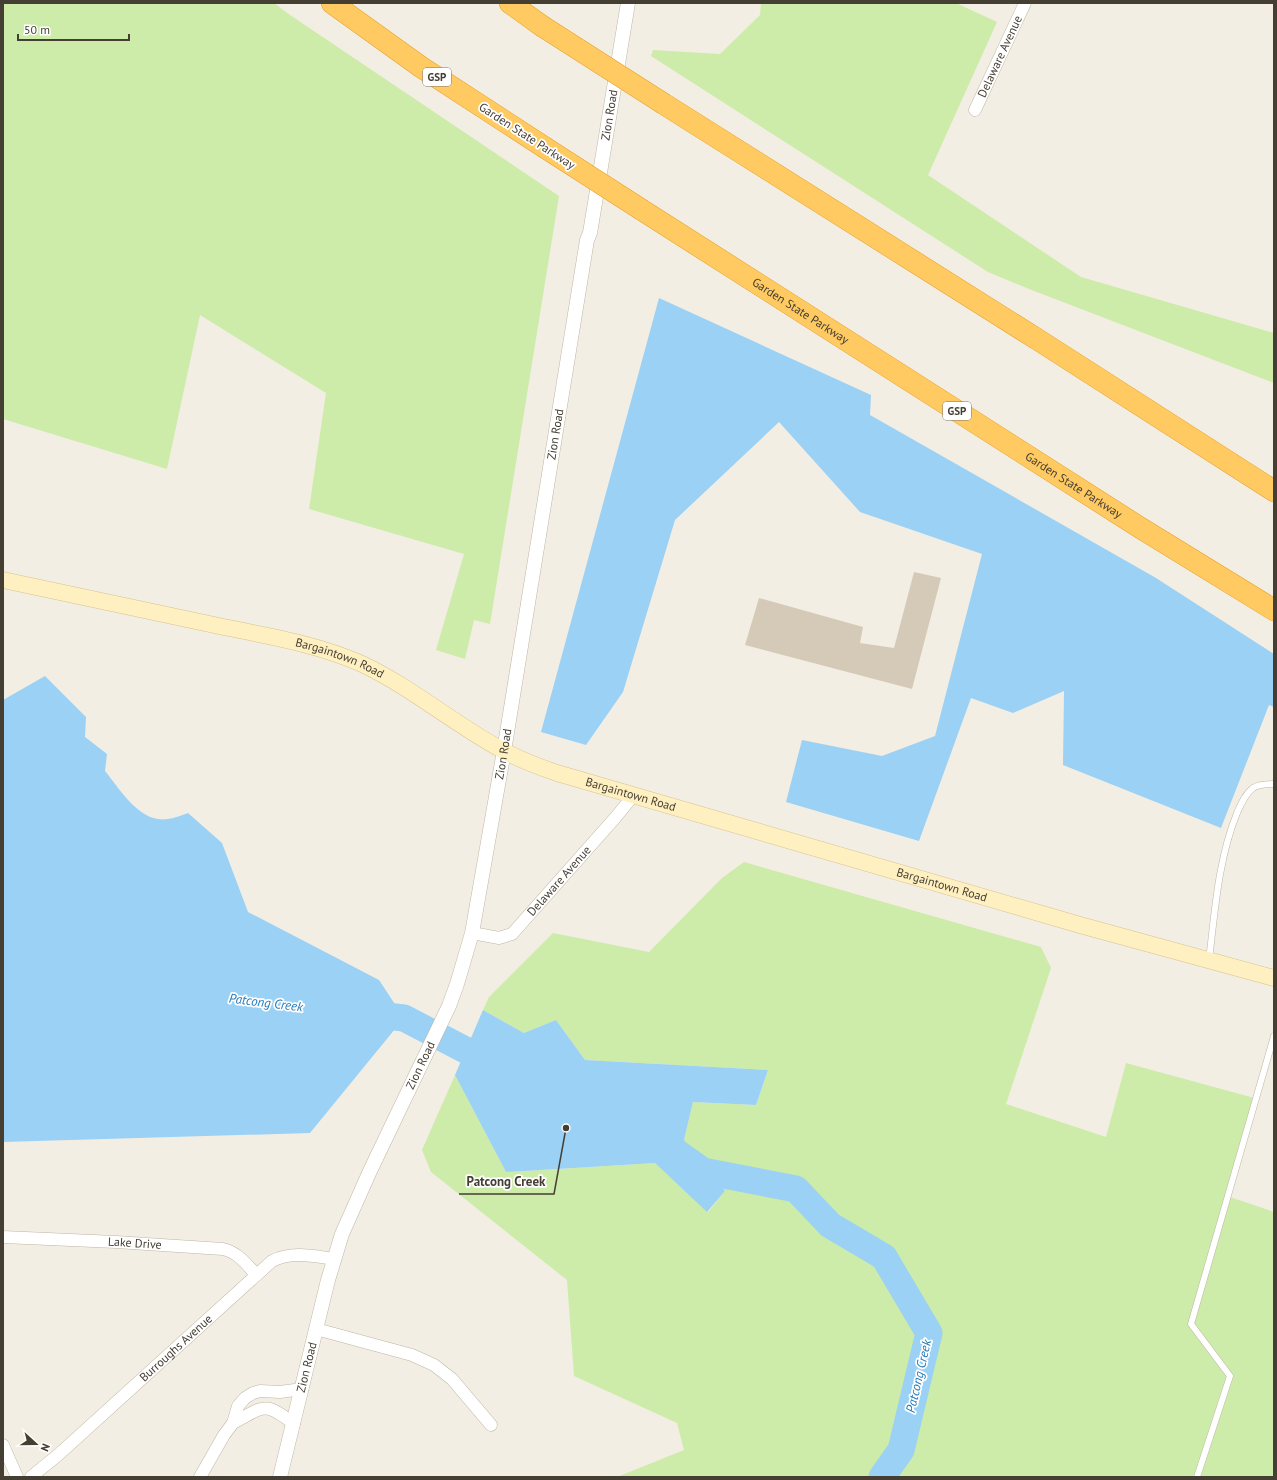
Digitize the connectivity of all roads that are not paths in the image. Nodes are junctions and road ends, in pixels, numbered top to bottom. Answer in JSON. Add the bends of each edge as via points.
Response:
{"nodes":[{"id":1,"x":332,"y":3,"type":"edge"},
{"id":2,"x":510,"y":3,"type":"edge"},
{"id":3,"x":628,"y":3,"type":"edge"},
{"id":4,"x":1025,"y":3,"type":"edge"},
{"id":5,"x":975,"y":110,"type":"dead end"},
{"id":6,"x":1274,"y":491,"type":"edge"},
{"id":7,"x":3,"y":580,"type":"edge"},
{"id":8,"x":1274,"y":610,"type":"edge"},
{"id":9,"x":504,"y":751,"type":"junction"},
{"id":10,"x":1274,"y":784,"type":"edge"},
{"id":11,"x":633,"y":796,"type":"junction"},
{"id":12,"x":472,"y":933,"type":"junction"},
{"id":13,"x":1209,"y":960,"type":"junction"},
{"id":14,"x":1274,"y":978,"type":"edge"},
{"id":15,"x":1274,"y":1036,"type":"edge"},
{"id":16,"x":3,"y":1237,"type":"edge"},
{"id":17,"x":334,"y":1259,"type":"junction"},
{"id":18,"x":256,"y":1276,"type":"junction"},
{"id":19,"x":316,"y":1329,"type":"junction"},
{"id":20,"x":302,"y":1389,"type":"junction"},
{"id":21,"x":233,"y":1423,"type":"junction"},
{"id":22,"x":294,"y":1424,"type":"junction"},
{"id":23,"x":491,"y":1425,"type":"dead end"},
{"id":24,"x":3,"y":1445,"type":"edge"},
{"id":25,"x":17,"y":1477,"type":"edge"},
{"id":26,"x":31,"y":1477,"type":"edge"},
{"id":27,"x":200,"y":1477,"type":"edge"},
{"id":28,"x":280,"y":1477,"type":"edge"},
{"id":29,"x":1197,"y":1477,"type":"edge"}],
"edges":[{"from":1,"to":8,"type":"highway","name":"Garden State Parkway","number":"GSP","bridge":true,"via":[[421,67],[544,147],[1139,527]]},
{"from":2,"to":6,"type":"highway","bridge":true,"via":[[664,104]]},
{"from":3,"to":9,"type":"street","name":"Zion Road"},
{"from":4,"to":5,"type":"street","name":"Delaware Avenue"},
{"from":7,"to":9,"type":"main road","name":"Bargaintown Road","via":[[255,634],[340,656],[362,664],[402,686]]},
{"from":9,"to":11,"type":"main road","name":"Bargaintown Road","via":[[534,765]]},
{"from":9,"to":12,"type":"street","name":"Zion Road"},
{"from":10,"to":13,"type":"lane","via":[[1263,784],[1254,788],[1243,798],[1229,833],[1220,873]]},
{"from":11,"to":12,"type":"street","name":"Delaware Avenue","via":[[512,934],[499,938]]},
{"from":11,"to":13,"type":"main road","name":"Bargaintown Road"},
{"from":12,"to":17,"type":"street","name":"Zion Road","via":[[458,984],[342,1234]]},
{"from":13,"to":14,"type":"main road","name":"Bargaintown Road"},
{"from":15,"to":29,"type":"lane","via":[[1191,1324],[1230,1376]]},
{"from":16,"to":18,"type":"street","name":"Lake Drive","via":[[228,1250]]},
{"from":17,"to":18,"type":"street","name":"Burroughs Avenue","via":[[288,1255],[272,1261]]},
{"from":17,"to":19,"type":"street","name":"Zion Road"},
{"from":18,"to":26,"type":"street","name":"Burroughs Avenue"},
{"from":19,"to":20,"type":"street","name":"Zion Road"},
{"from":19,"to":23,"type":"street","via":[[412,1355],[434,1365],[452,1379]]},
{"from":20,"to":21,"type":"street","via":[[280,1392],[260,1390],[253,1393],[238,1406]]},
{"from":20,"to":22,"type":"street","name":"Zion Road"},
{"from":21,"to":22,"type":"street","via":[[262,1408],[277,1412]]},
{"from":21,"to":27,"type":"street"},
{"from":22,"to":28,"type":"street","name":"Zion Road"},
{"from":24,"to":25,"type":"street"}]}
